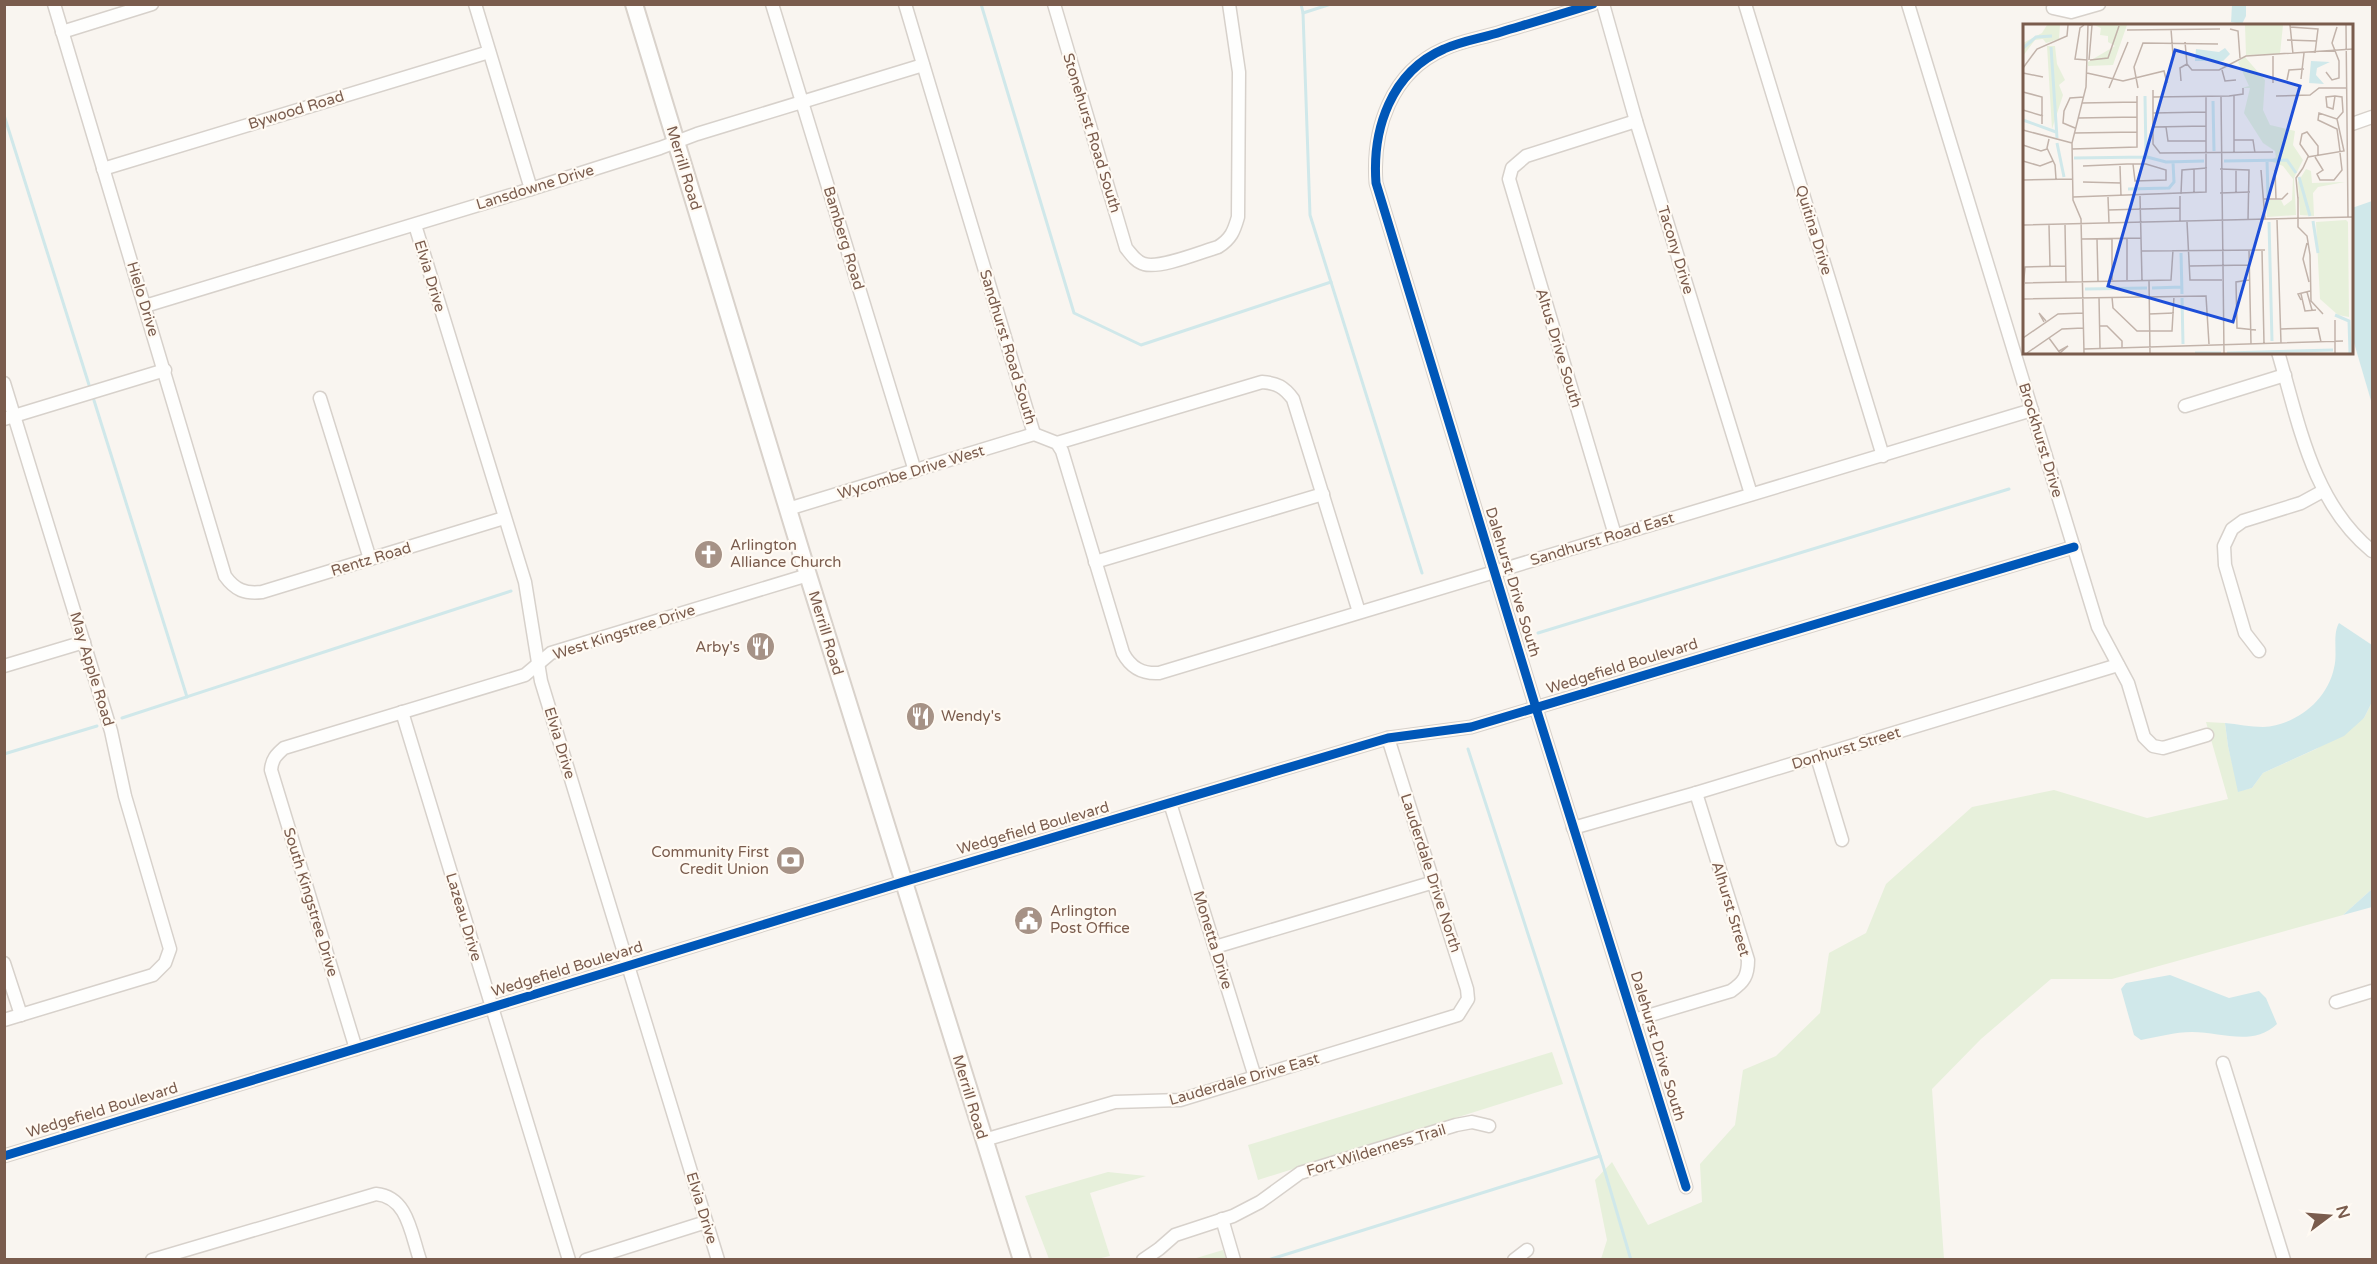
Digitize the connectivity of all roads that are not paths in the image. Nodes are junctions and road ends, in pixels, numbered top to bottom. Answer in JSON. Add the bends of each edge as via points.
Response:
{"nodes":[{"id":1,"x":54,"y":4,"type":"edge"},
{"id":2,"x":152,"y":4,"type":"edge"},
{"id":3,"x":475,"y":4,"type":"edge"},
{"id":4,"x":634,"y":4,"type":"edge"},
{"id":5,"x":772,"y":4,"type":"edge"},
{"id":6,"x":905,"y":4,"type":"edge"},
{"id":7,"x":1054,"y":4,"type":"edge"},
{"id":8,"x":1229,"y":4,"type":"edge"},
{"id":9,"x":1593,"y":4,"type":"edge"},
{"id":10,"x":1603,"y":4,"type":"edge"},
{"id":11,"x":1745,"y":4,"type":"edge"},
{"id":12,"x":1908,"y":4,"type":"edge"},
{"id":13,"x":2099,"y":4,"type":"edge"},
{"id":14,"x":2053,"y":9,"type":"dead end"},
{"id":15,"x":62,"y":32,"type":"junction"},
{"id":16,"x":489,"y":52,"type":"junction"},
{"id":17,"x":923,"y":64,"type":"junction"},
{"id":18,"x":802,"y":102,"type":"junction"},
{"id":19,"x":2373,"y":117,"type":"edge"},
{"id":20,"x":1636,"y":121,"type":"junction"},
{"id":21,"x":2353,"y":124,"type":"edge"},
{"id":22,"x":676,"y":142,"type":"junction"},
{"id":23,"x":103,"y":169,"type":"junction"},
{"id":24,"x":531,"y":189,"type":"junction"},
{"id":25,"x":415,"y":225,"type":"junction"},
{"id":26,"x":145,"y":306,"type":"junction"},
{"id":27,"x":2279,"y":354,"type":"edge"},
{"id":28,"x":165,"y":370,"type":"junction"},
{"id":29,"x":2285,"y":375,"type":"junction"},
{"id":30,"x":4,"y":383,"type":"edge"},
{"id":31,"x":320,"y":398,"type":"dead end"},
{"id":32,"x":2185,"y":406,"type":"dead end"},
{"id":33,"x":2032,"y":410,"type":"junction"},
{"id":34,"x":10,"y":418,"type":"edge"},
{"id":35,"x":1034,"y":434,"type":"junction"},
{"id":36,"x":1057,"y":443,"type":"junction"},
{"id":37,"x":1882,"y":456,"type":"junction"},
{"id":38,"x":915,"y":471,"type":"junction"},
{"id":39,"x":2323,"y":490,"type":"junction"},
{"id":40,"x":1323,"y":494,"type":"junction"},
{"id":41,"x":1751,"y":494,"type":"junction"},
{"id":42,"x":788,"y":509,"type":"junction"},
{"id":43,"x":504,"y":518,"type":"junction"},
{"id":44,"x":1615,"y":535,"type":"junction"},
{"id":45,"x":2074,"y":547,"type":"junction"},
{"id":46,"x":2373,"y":551,"type":"edge"},
{"id":47,"x":370,"y":559,"type":"junction"},
{"id":48,"x":1095,"y":562,"type":"junction"},
{"id":49,"x":1494,"y":572,"type":"junction"},
{"id":50,"x":808,"y":575,"type":"junction"},
{"id":51,"x":237,"y":589,"type":"joint"},
{"id":52,"x":1359,"y":612,"type":"junction"},
{"id":53,"x":84,"y":642,"type":"junction"},
{"id":54,"x":2259,"y":651,"type":"dead end"},
{"id":55,"x":538,"y":663,"type":"junction"},
{"id":56,"x":2118,"y":665,"type":"junction"},
{"id":57,"x":4,"y":666,"type":"edge"},
{"id":58,"x":1536,"y":708,"type":"junction"},
{"id":59,"x":402,"y":712,"type":"junction"},
{"id":60,"x":2207,"y":735,"type":"dead end"},
{"id":61,"x":1388,"y":738,"type":"junction"},
{"id":62,"x":276,"y":755,"type":"joint"},
{"id":63,"x":1817,"y":757,"type":"junction"},
{"id":64,"x":1696,"y":793,"type":"junction"},
{"id":65,"x":1170,"y":803,"type":"junction"},
{"id":66,"x":1573,"y":828,"type":"junction"},
{"id":67,"x":1842,"y":840,"type":"dead end"},
{"id":68,"x":903,"y":882,"type":"junction"},
{"id":69,"x":1434,"y":882,"type":"junction"},
{"id":70,"x":1215,"y":947,"type":"junction"},
{"id":71,"x":4,"y":963,"type":"edge"},
{"id":72,"x":628,"y":966,"type":"junction"},
{"id":73,"x":2373,"y":991,"type":"edge"},
{"id":74,"x":2336,"y":1002,"type":"dead end"},
{"id":75,"x":1464,"y":1007,"type":"joint"},
{"id":76,"x":492,"y":1008,"type":"junction"},
{"id":77,"x":21,"y":1015,"type":"junction"},
{"id":78,"x":4,"y":1020,"type":"edge"},
{"id":79,"x":1634,"y":1020,"type":"junction"},
{"id":80,"x":356,"y":1049,"type":"junction"},
{"id":81,"x":2223,"y":1063,"type":"dead end"},
{"id":82,"x":1256,"y":1077,"type":"junction"},
{"id":83,"x":1489,"y":1126,"type":"dead end"},
{"id":84,"x":984,"y":1140,"type":"junction"},
{"id":85,"x":4,"y":1156,"type":"edge"},
{"id":86,"x":1686,"y":1187,"type":"dead end"},
{"id":87,"x":1222,"y":1219,"type":"junction"},
{"id":88,"x":706,"y":1222,"type":"junction"},
{"id":89,"x":1527,"y":1250,"type":"dead end"},
{"id":90,"x":152,"y":1260,"type":"edge"},
{"id":91,"x":420,"y":1260,"type":"edge"},
{"id":92,"x":569,"y":1260,"type":"edge"},
{"id":93,"x":586,"y":1260,"type":"edge"},
{"id":94,"x":718,"y":1260,"type":"edge"},
{"id":95,"x":1022,"y":1260,"type":"edge"},
{"id":96,"x":1143,"y":1260,"type":"edge"},
{"id":97,"x":1234,"y":1260,"type":"edge"},
{"id":98,"x":1514,"y":1260,"type":"edge"},
{"id":99,"x":2284,"y":1260,"type":"edge"}],
"edges":[{"from":1,"to":15,"type":"street","name":"Hielo Drive"},
{"from":2,"to":15,"type":"street"},
{"from":3,"to":16,"type":"street"},
{"from":4,"to":22,"type":"main road","name":"Merrill Road"},
{"from":5,"to":18,"type":"street","name":"Bamberg Road"},
{"from":6,"to":17,"type":"street","name":"Sandhurst Road South"},
{"from":7,"to":8,"type":"street","name":"Stonehurst Road South","via":[[1126,248],[1143,264],[1155,265],[1218,247],[1234,232],[1238,217],[1239,72]]},
{"from":9,"to":49,"type":"street","name":"Dalehurst Drive South","via":[[1443,49],[1403,80],[1389,101],[1376,139],[1376,183]]},
{"from":10,"to":20,"type":"street","name":"Tacony Drive"},
{"from":11,"to":37,"type":"street","name":"Quitina Drive"},
{"from":12,"to":33,"type":"street","name":"Brockhurst Drive"},
{"from":13,"to":14,"type":"street","via":[[2072,12]]},
{"from":15,"to":23,"type":"street","name":"Hielo Drive"},
{"from":16,"to":23,"type":"street","name":"Bywood Road"},
{"from":16,"to":24,"type":"street"},
{"from":17,"to":18,"type":"street","name":"Lansdowne Drive"},
{"from":17,"to":35,"type":"street","name":"Sandhurst Road South"},
{"from":18,"to":22,"type":"street","name":"Lansdowne Drive"},
{"from":18,"to":38,"type":"street","name":"Bamberg Road"},
{"from":19,"to":21,"type":"street"},
{"from":20,"to":41,"type":"street","name":"Tacony Drive"},
{"from":20,"to":44,"type":"street","name":"Altus Drive South","via":[[1526,156],[1516,163],[1509,179]]},
{"from":22,"to":24,"type":"street","name":"Lansdowne Drive"},
{"from":22,"to":42,"type":"main road","name":"Merrill Road"},
{"from":23,"to":26,"type":"street","name":"Hielo Drive"},
{"from":24,"to":25,"type":"street","name":"Lansdowne Drive"},
{"from":25,"to":26,"type":"street","name":"Lansdowne Drive"},
{"from":25,"to":43,"type":"street","name":"Elvia Drive"},
{"from":26,"to":28,"type":"street","name":"Hielo Drive"},
{"from":27,"to":29,"type":"street"},
{"from":28,"to":34,"type":"street"},
{"from":28,"to":51,"type":"street","name":"Hielo Drive","via":[[225,576]]},
{"from":29,"to":32,"type":"street"},
{"from":29,"to":39,"type":"street","via":[[2310,461]]},
{"from":30,"to":34,"type":"street","name":"May Apple Road"},
{"from":31,"to":47,"type":"street"},
{"from":33,"to":37,"type":"street","name":"Sandhurst Road East"},
{"from":33,"to":45,"type":"street","name":"Brockhurst Drive"},
{"from":34,"to":53,"type":"street","name":"May Apple Road"},
{"from":35,"to":36,"type":"street","name":"Sandhurst Road South"},
{"from":35,"to":38,"type":"street","name":"Wycombe Drive West"},
{"from":36,"to":40,"type":"street","via":[[1273,382],[1293,399]]},
{"from":36,"to":48,"type":"street"},
{"from":37,"to":41,"type":"street","name":"Sandhurst Road East"},
{"from":38,"to":42,"type":"street","name":"Wycombe Drive West"},
{"from":39,"to":46,"type":"street","via":[[2338,515]]},
{"from":39,"to":54,"type":"street","via":[[2301,503],[2243,521],[2232,529],[2224,546],[2225,565],[2245,633]]},
{"from":40,"to":48,"type":"street"},
{"from":40,"to":52,"type":"street"},
{"from":41,"to":44,"type":"street","name":"Sandhurst Road East"},
{"from":42,"to":50,"type":"main road","name":"Merrill Road"},
{"from":43,"to":47,"type":"street","name":"Rentz Road"},
{"from":43,"to":55,"type":"street","name":"Elvia Drive","via":[[525,582]]},
{"from":44,"to":49,"type":"street","name":"Sandhurst Road East"},
{"from":45,"to":56,"type":"street","name":"Brockhurst Drive","via":[[2098,627]]},
{"from":45,"to":58,"type":"street","name":"Wedgefield Boulevard"},
{"from":47,"to":51,"type":"street","name":"Rentz Road","via":[[262,592],[248,594]]},
{"from":48,"to":52,"type":"street","name":"Sandhurst Road East","via":[[1123,653],[1127,661],[1148,674]]},
{"from":49,"to":52,"type":"street","name":"Sandhurst Road East"},
{"from":49,"to":58,"type":"street","name":"Dalehurst Drive South"},
{"from":50,"to":55,"type":"street","name":"West Kingstree Drive","via":[[551,653]]},
{"from":50,"to":68,"type":"main road","name":"Merrill Road"},
{"from":53,"to":57,"type":"street"},
{"from":53,"to":77,"type":"street","name":"May Apple Road","via":[[169,939],[168,957],[153,975]]},
{"from":55,"to":59,"type":"street","name":"West Kingstree Drive","via":[[525,675]]},
{"from":55,"to":72,"type":"street","name":"Elvia Drive"},
{"from":56,"to":60,"type":"street","name":"Brockhurst Drive","via":[[2128,683],[2144,737],[2153,746],[2163,748]]},
{"from":56,"to":63,"type":"street","name":"Donhurst Street"},
{"from":58,"to":61,"type":"street","name":"Wedgefield Boulevard","via":[[1450,732]]},
{"from":58,"to":66,"type":"street","name":"Dalehurst Drive South"},
{"from":59,"to":62,"type":"street","name":"West Kingstree Drive","via":[[284,748]]},
{"from":59,"to":76,"type":"street","name":"Lazeau Drive"},
{"from":61,"to":65,"type":"street","name":"Wedgefield Boulevard"},
{"from":61,"to":69,"type":"street","name":"Lauderdale Drive North"},
{"from":62,"to":80,"type":"street","name":"South Kingstree Drive","via":[[271,770]]},
{"from":63,"to":64,"type":"street","name":"Donhurst Street"},
{"from":63,"to":67,"type":"street"},
{"from":64,"to":66,"type":"street","name":"Donhurst Street"},
{"from":64,"to":79,"type":"street","name":"Alhurst Street","via":[[1748,960],[1748,972],[1743,983],[1731,991]]},
{"from":65,"to":68,"type":"street","name":"Wedgefield Boulevard"},
{"from":65,"to":70,"type":"street","name":"Monetta Drive"},
{"from":66,"to":79,"type":"street","name":"Dalehurst Drive South"},
{"from":68,"to":72,"type":"street","name":"Wedgefield Boulevard"},
{"from":68,"to":84,"type":"main road","name":"Merrill Road"},
{"from":69,"to":70,"type":"street"},
{"from":69,"to":75,"type":"street","name":"Lauderdale Drive North","via":[[1467,989]]},
{"from":70,"to":82,"type":"street","name":"Monetta Drive"},
{"from":71,"to":77,"type":"street"},
{"from":72,"to":76,"type":"street","name":"Wedgefield Boulevard"},
{"from":72,"to":88,"type":"street","name":"Elvia Drive"},
{"from":73,"to":74,"type":"street"},
{"from":75,"to":82,"type":"street","name":"Lauderdale Drive East","via":[[1448,1019]]},
{"from":76,"to":80,"type":"street","name":"Wedgefield Boulevard"},
{"from":76,"to":92,"type":"street","name":"Lazeau Drive"},
{"from":77,"to":78,"type":"street"},
{"from":79,"to":86,"type":"street","name":"Dalehurst Drive South"},
{"from":80,"to":85,"type":"street","name":"Wedgefield Boulevard"},
{"from":81,"to":99,"type":"street"},
{"from":82,"to":84,"type":"street","name":"Lauderdale Drive East","via":[[1180,1100],[1115,1102]]},
{"from":83,"to":87,"type":"street","name":"Fort Wilderness Trail","via":[[1472,1122],[1456,1125],[1300,1173],[1260,1202]]},
{"from":84,"to":95,"type":"main road","name":"Merrill Road"},
{"from":87,"to":96,"type":"street","name":"Fort Wilderness Trail","via":[[1175,1235]]},
{"from":87,"to":97,"type":"street"},
{"from":88,"to":93,"type":"street"},
{"from":88,"to":94,"type":"street","name":"Elvia Drive"},
{"from":89,"to":98,"type":"street"},
{"from":90,"to":91,"type":"street","via":[[376,1194],[396,1200],[403,1209]]}]}
